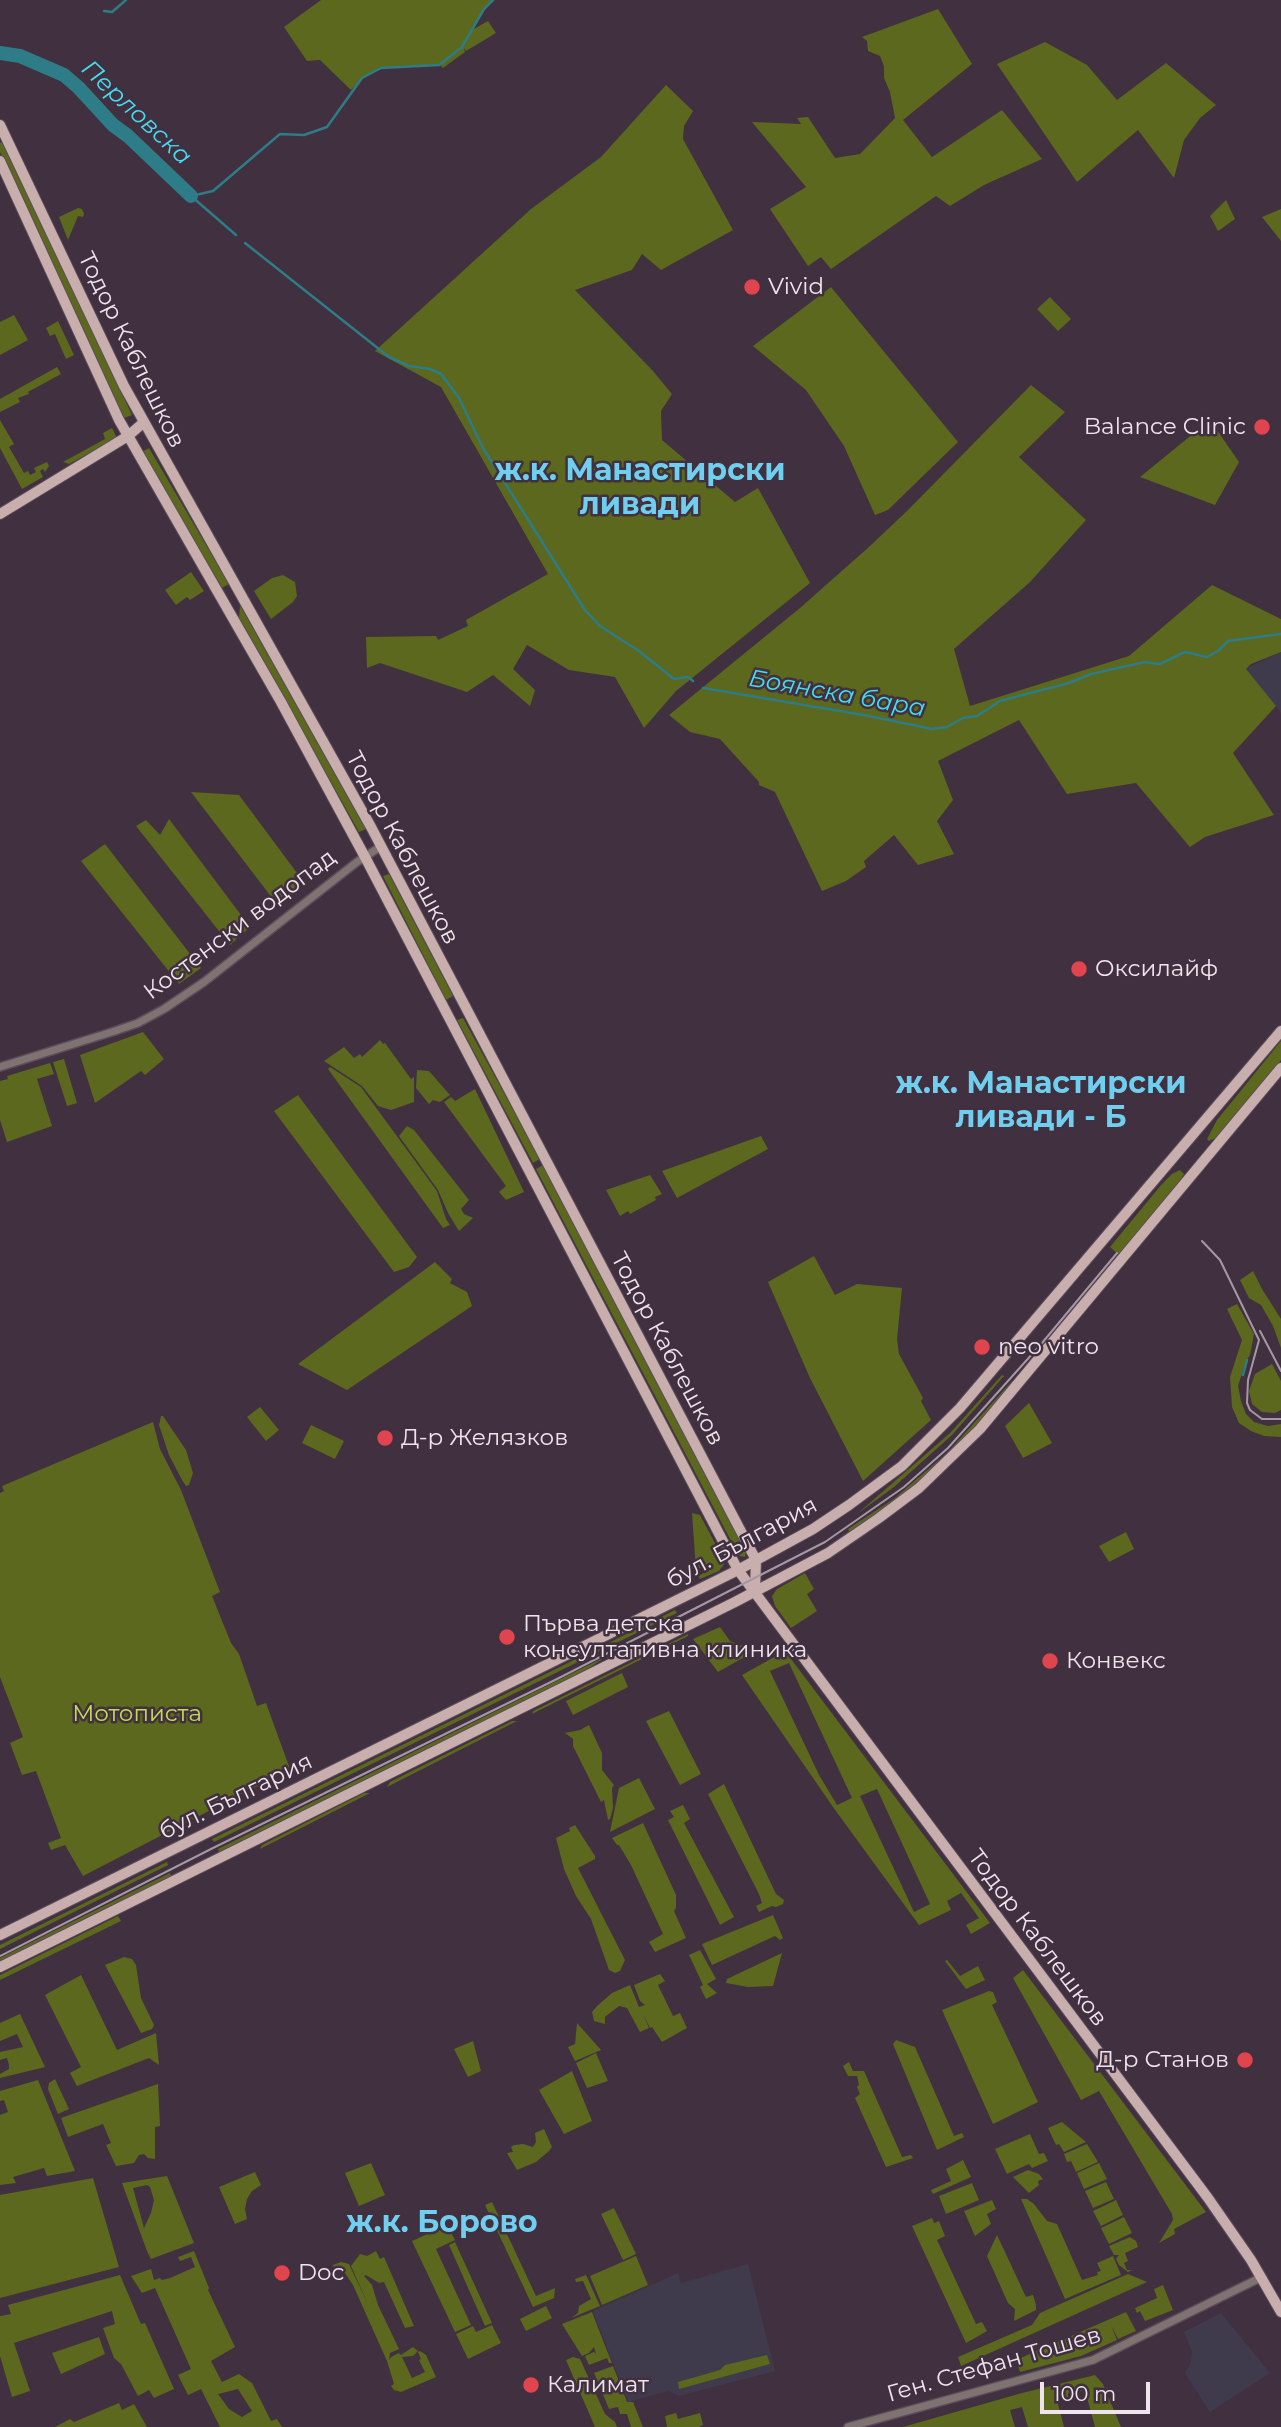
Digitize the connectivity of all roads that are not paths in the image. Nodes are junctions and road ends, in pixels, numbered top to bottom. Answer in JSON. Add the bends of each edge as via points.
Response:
{"nodes":[{"id":1,"x":0,"y":125,"type":"edge"},
{"id":2,"x":0,"y":161,"type":"edge"},
{"id":3,"x":143,"y":423,"type":"junction"},
{"id":4,"x":128,"y":436,"type":"junction"},
{"id":5,"x":0,"y":514,"type":"edge"},
{"id":6,"x":380,"y":846,"type":"junction"},
{"id":7,"x":365,"y":857,"type":"junction"},
{"id":8,"x":1281,"y":1031,"type":"edge"},
{"id":9,"x":0,"y":1067,"type":"edge"},
{"id":10,"x":1281,"y":1068,"type":"edge"},
{"id":11,"x":756,"y":1560,"type":"junction"},
{"id":12,"x":738,"y":1570,"type":"junction"},
{"id":13,"x":754,"y":1592,"type":"junction"},
{"id":14,"x":0,"y":1935,"type":"edge"},
{"id":15,"x":0,"y":1967,"type":"edge"},
{"id":16,"x":1262,"y":2277,"type":"junction"},
{"id":17,"x":1281,"y":2312,"type":"edge"},
{"id":18,"x":848,"y":2427,"type":"edge"}],
"edges":[{"from":1,"to":3,"type":"main road","name":"Тодор Каблешков"},
{"from":2,"to":4,"type":"main road","name":"Тодор Каблешков"},
{"from":3,"to":4,"type":"main road"},
{"from":3,"to":6,"type":"main road","name":"Тодор Каблешков"},
{"from":4,"to":5,"type":"main road"},
{"from":4,"to":7,"type":"main road","name":"Тодор Каблешков"},
{"from":6,"to":7,"type":"street","name":"Костенски водопад"},
{"from":6,"to":11,"type":"main road","name":"Тодор Каблешков"},
{"from":7,"to":9,"type":"street","name":"Костенски водопад","via":[[164,1009],[126,1027]]},
{"from":7,"to":12,"type":"main road","name":"Тодор Каблешков"},
{"from":8,"to":11,"type":"main road","name":"бул. България","via":[[961,1408],[902,1466],[849,1506]]},
{"from":10,"to":13,"type":"main road","name":"бул. България","via":[[1105,1283],[949,1461],[828,1553]]},
{"from":11,"to":12,"type":"main road","name":"бул. България"},
{"from":11,"to":13,"type":"main road"},
{"from":12,"to":13,"type":"main road","name":"Тодор Каблешков"},
{"from":12,"to":14,"type":"main road","name":"бул. България"},
{"from":13,"to":15,"type":"main road","name":"бул. България"},
{"from":13,"to":16,"type":"main road","name":"Тодор Каблешков","via":[[1208,2198]]},
{"from":16,"to":17,"type":"main road","name":"Тодор Каблешков"},
{"from":16,"to":18,"type":"street","name":"Ген. Стефан Тошев","via":[[1093,2360]]}]}
